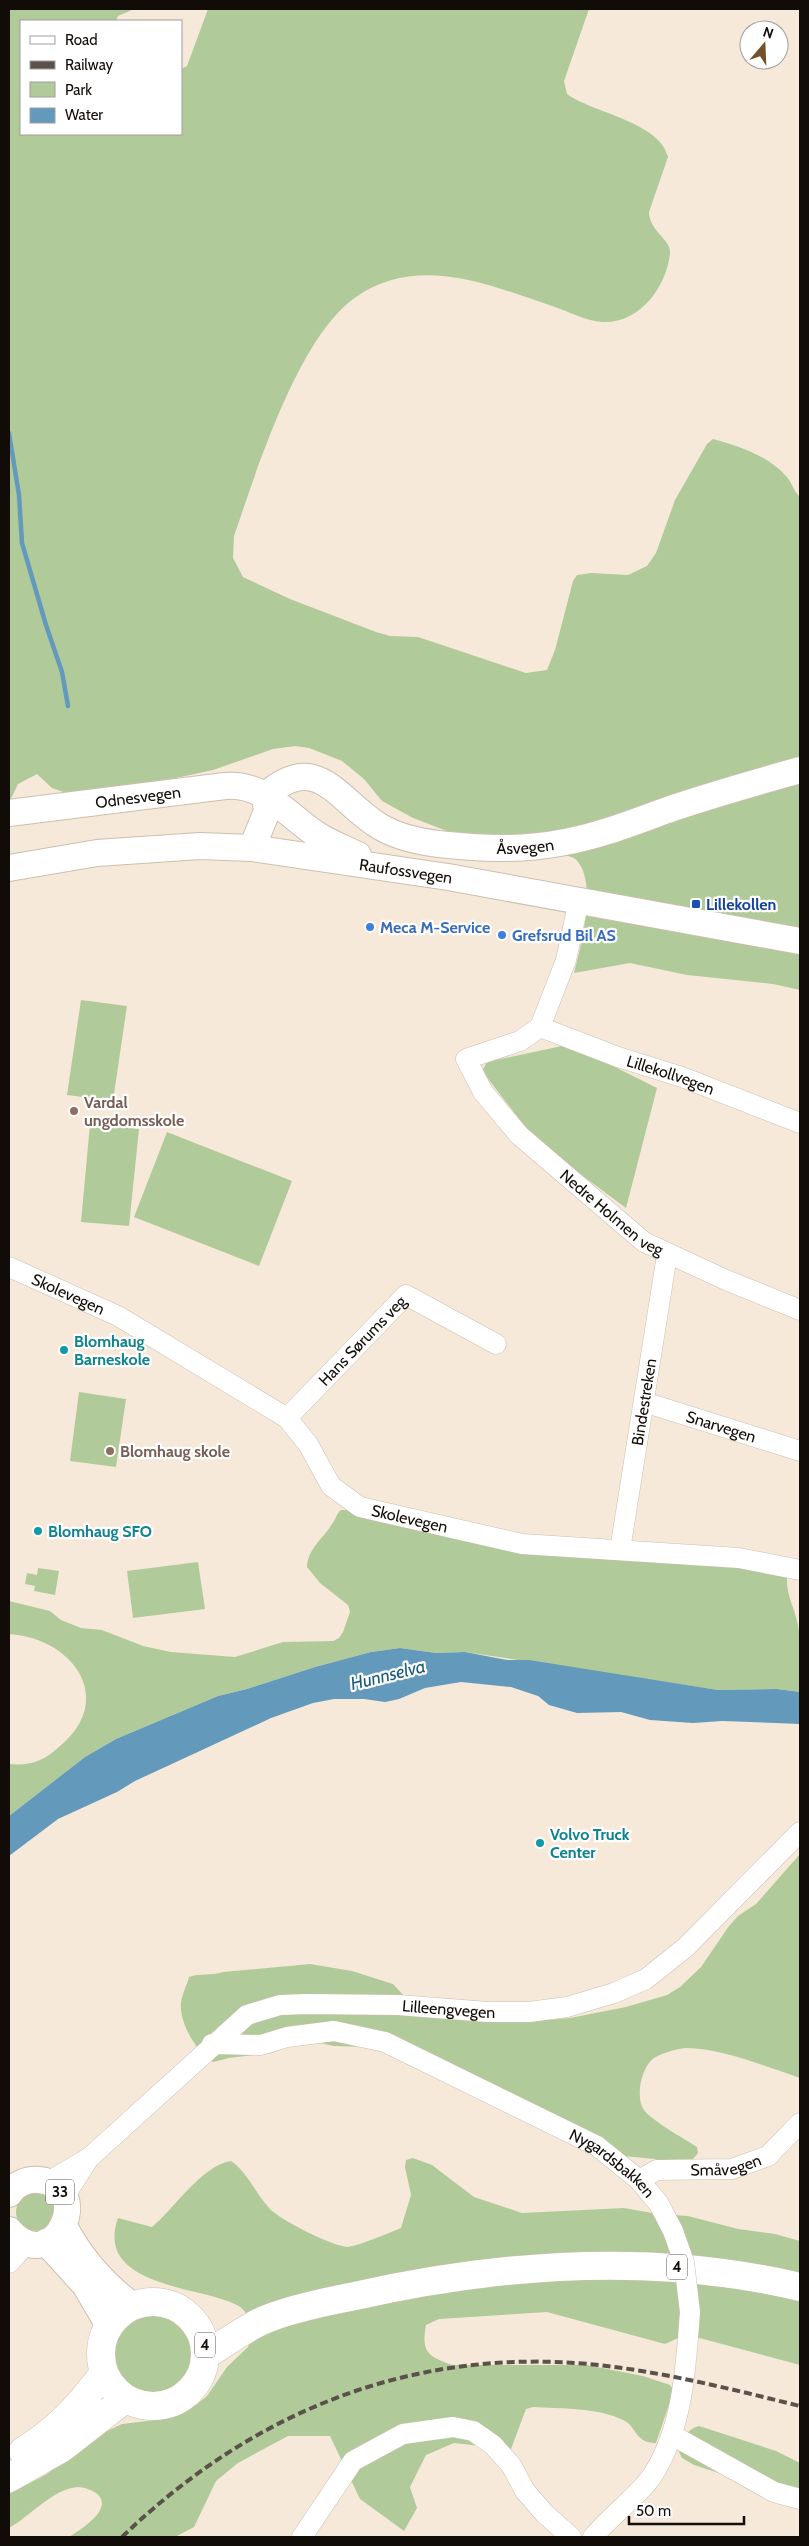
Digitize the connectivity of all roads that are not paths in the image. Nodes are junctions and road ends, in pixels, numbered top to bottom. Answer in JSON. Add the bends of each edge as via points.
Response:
{"nodes":[{"id":1,"x":800,"y":770,"type":"edge"},
{"id":2,"x":274,"y":803,"type":"junction"},
{"id":3,"x":9,"y":813,"type":"edge"},
{"id":4,"x":252,"y":848,"type":"junction"},
{"id":5,"x":278,"y":852,"type":"junction"},
{"id":6,"x":9,"y":868,"type":"edge"},
{"id":7,"x":388,"y":868,"type":"junction"},
{"id":8,"x":579,"y":900,"type":"junction"},
{"id":9,"x":800,"y":941,"type":"edge"},
{"id":10,"x":540,"y":1027,"type":"junction"},
{"id":11,"x":800,"y":1123,"type":"edge"},
{"id":12,"x":667,"y":1255,"type":"junction"},
{"id":13,"x":9,"y":1267,"type":"edge"},
{"id":14,"x":800,"y":1310,"type":"edge"},
{"id":15,"x":496,"y":1344,"type":"dead end"},
{"id":16,"x":644,"y":1402,"type":"junction"},
{"id":17,"x":287,"y":1418,"type":"junction"},
{"id":18,"x":800,"y":1451,"type":"edge"},
{"id":19,"x":620,"y":1550,"type":"junction"},
{"id":20,"x":800,"y":1570,"type":"edge"},
{"id":21,"x":800,"y":1832,"type":"edge"},
{"id":22,"x":212,"y":2044,"type":"junction"},
{"id":23,"x":800,"y":2122,"type":"edge"},
{"id":24,"x":639,"y":2180,"type":"junction"},
{"id":25,"x":30,"y":2186,"type":"edge"},
{"id":26,"x":37,"y":2235,"type":"edge"},
{"id":27,"x":9,"y":2263,"type":"edge"},
{"id":28,"x":800,"y":2287,"type":"edge"},
{"id":29,"x":133,"y":2306,"type":"junction"},
{"id":30,"x":195,"y":2322,"type":"junction"},
{"id":31,"x":254,"y":2324,"type":"junction"},
{"id":32,"x":109,"y":2326,"type":"junction"},
{"id":33,"x":206,"y":2355,"type":"junction"},
{"id":34,"x":104,"y":2373,"type":"junction"},
{"id":35,"x":125,"y":2399,"type":"junction"},
{"id":36,"x":672,"y":2435,"type":"junction"},
{"id":37,"x":9,"y":2459,"type":"edge"},
{"id":38,"x":9,"y":2478,"type":"edge"},
{"id":39,"x":800,"y":2499,"type":"edge"},
{"id":40,"x":302,"y":2537,"type":"edge"},
{"id":41,"x":571,"y":2537,"type":"edge"},
{"id":42,"x":593,"y":2537,"type":"edge"}],
"edges":[{"from":1,"to":2,"type":"main road","name":"Åsvegen","via":[[566,842],[496,849],[440,845],[398,835],[379,826],[327,782],[316,778],[294,778],[278,784]]},
{"from":2,"to":3,"type":"main road","name":"Odnesvegen","via":[[248,787],[231,786]]},
{"from":2,"to":4,"type":"main road","via":[[267,811]]},
{"from":2,"to":5,"type":"main road","via":[[288,826]]},
{"from":2,"to":7,"type":"main road","name":"Odnesvegen","via":[[327,841]]},
{"from":4,"to":5,"type":"main road","name":"Raufossvegen"},
{"from":4,"to":6,"type":"main road","name":"Raufossvegen","via":[[200,846],[97,853]]},
{"from":5,"to":7,"type":"main road","name":"Raufossvegen"},
{"from":7,"to":8,"type":"main road","name":"Raufossvegen"},
{"from":8,"to":9,"type":"main road","name":"Raufossvegen"},
{"from":8,"to":10,"type":"street","via":[[566,960]]},
{"from":10,"to":11,"type":"street","name":"Lillekollvegen"},
{"from":10,"to":12,"type":"street","name":"Nedre Holmen veg","via":[[520,1041],[466,1059],[483,1092],[519,1135],[644,1242]]},
{"from":12,"to":14,"type":"street","name":"Nedre Holmen veg"},
{"from":12,"to":16,"type":"street","name":"Bindestreken"},
{"from":13,"to":17,"type":"street","name":"Skolevegen","via":[[118,1316]]},
{"from":15,"to":17,"type":"street","name":"Hans Sørums veg","via":[[406,1295]]},
{"from":16,"to":18,"type":"street","name":"Snarvegen"},
{"from":16,"to":19,"type":"street","name":"Bindestreken"},
{"from":17,"to":19,"type":"street","name":"Skolevegen","via":[[308,1444],[331,1486],[360,1508],[522,1544]]},
{"from":19,"to":20,"type":"street","name":"Skolevegen","via":[[739,1558]]},
{"from":21,"to":22,"type":"street","name":"Lilleengvegen","via":[[686,1947],[646,1979],[614,1993],[567,2007],[529,2012],[398,2005],[280,2005],[247,2015]]},
{"from":22,"to":24,"type":"street","name":"Nygardsbakken","via":[[261,2045],[334,2031],[385,2042],[581,2136],[613,2157]]},
{"from":22,"to":25,"type":"street","name":"Lilleengvegen","via":[[90,2158]]},
{"from":23,"to":24,"type":"street","name":"Småvegen","via":[[768,2156],[741,2166],[732,2169],[658,2170]]},
{"from":24,"to":36,"type":"street","name":"Nygardsbakken","bridge":true,"via":[[659,2204],[684,2262],[690,2312],[682,2392]]},
{"from":25,"to":26,"type":"main road","number":"33","via":[[68,2210]]},
{"from":26,"to":27,"type":"street"},
{"from":26,"to":29,"type":"main road","number":"33","via":[[80,2254]]},
{"from":26,"to":32,"type":"main road","via":[[85,2285]]},
{"from":28,"to":31,"type":"highway","number":"4","via":[[738,2274],[678,2267],[552,2267],[426,2281],[321,2304]]},
{"from":29,"to":30,"type":"highway","number":"4","via":[[146,2302],[167,2304]]},
{"from":29,"to":32,"type":"highway"},
{"from":30,"to":31,"type":"highway","number":"4"},
{"from":30,"to":33,"type":"highway","number":"4","via":[[205,2343]]},
{"from":31,"to":33,"type":"highway","number":"4"},
{"from":32,"to":34,"type":"highway","via":[[102,2344]]},
{"from":33,"to":35,"type":"highway","number":"4","via":[[204,2370],[196,2385],[178,2400],[156,2407]]},
{"from":34,"to":35,"type":"highway"},
{"from":34,"to":37,"type":"highway","via":[[49,2436]]},
{"from":35,"to":38,"type":"highway","via":[[62,2448]]},
{"from":36,"to":39,"type":"street","via":[[774,2492]]},
{"from":36,"to":42,"type":"street","name":"Nygardsbakken","via":[[654,2474]]},
{"from":40,"to":41,"type":"street","via":[[353,2461],[403,2434],[453,2427],[473,2431],[493,2445],[510,2465],[525,2491]]}]}
